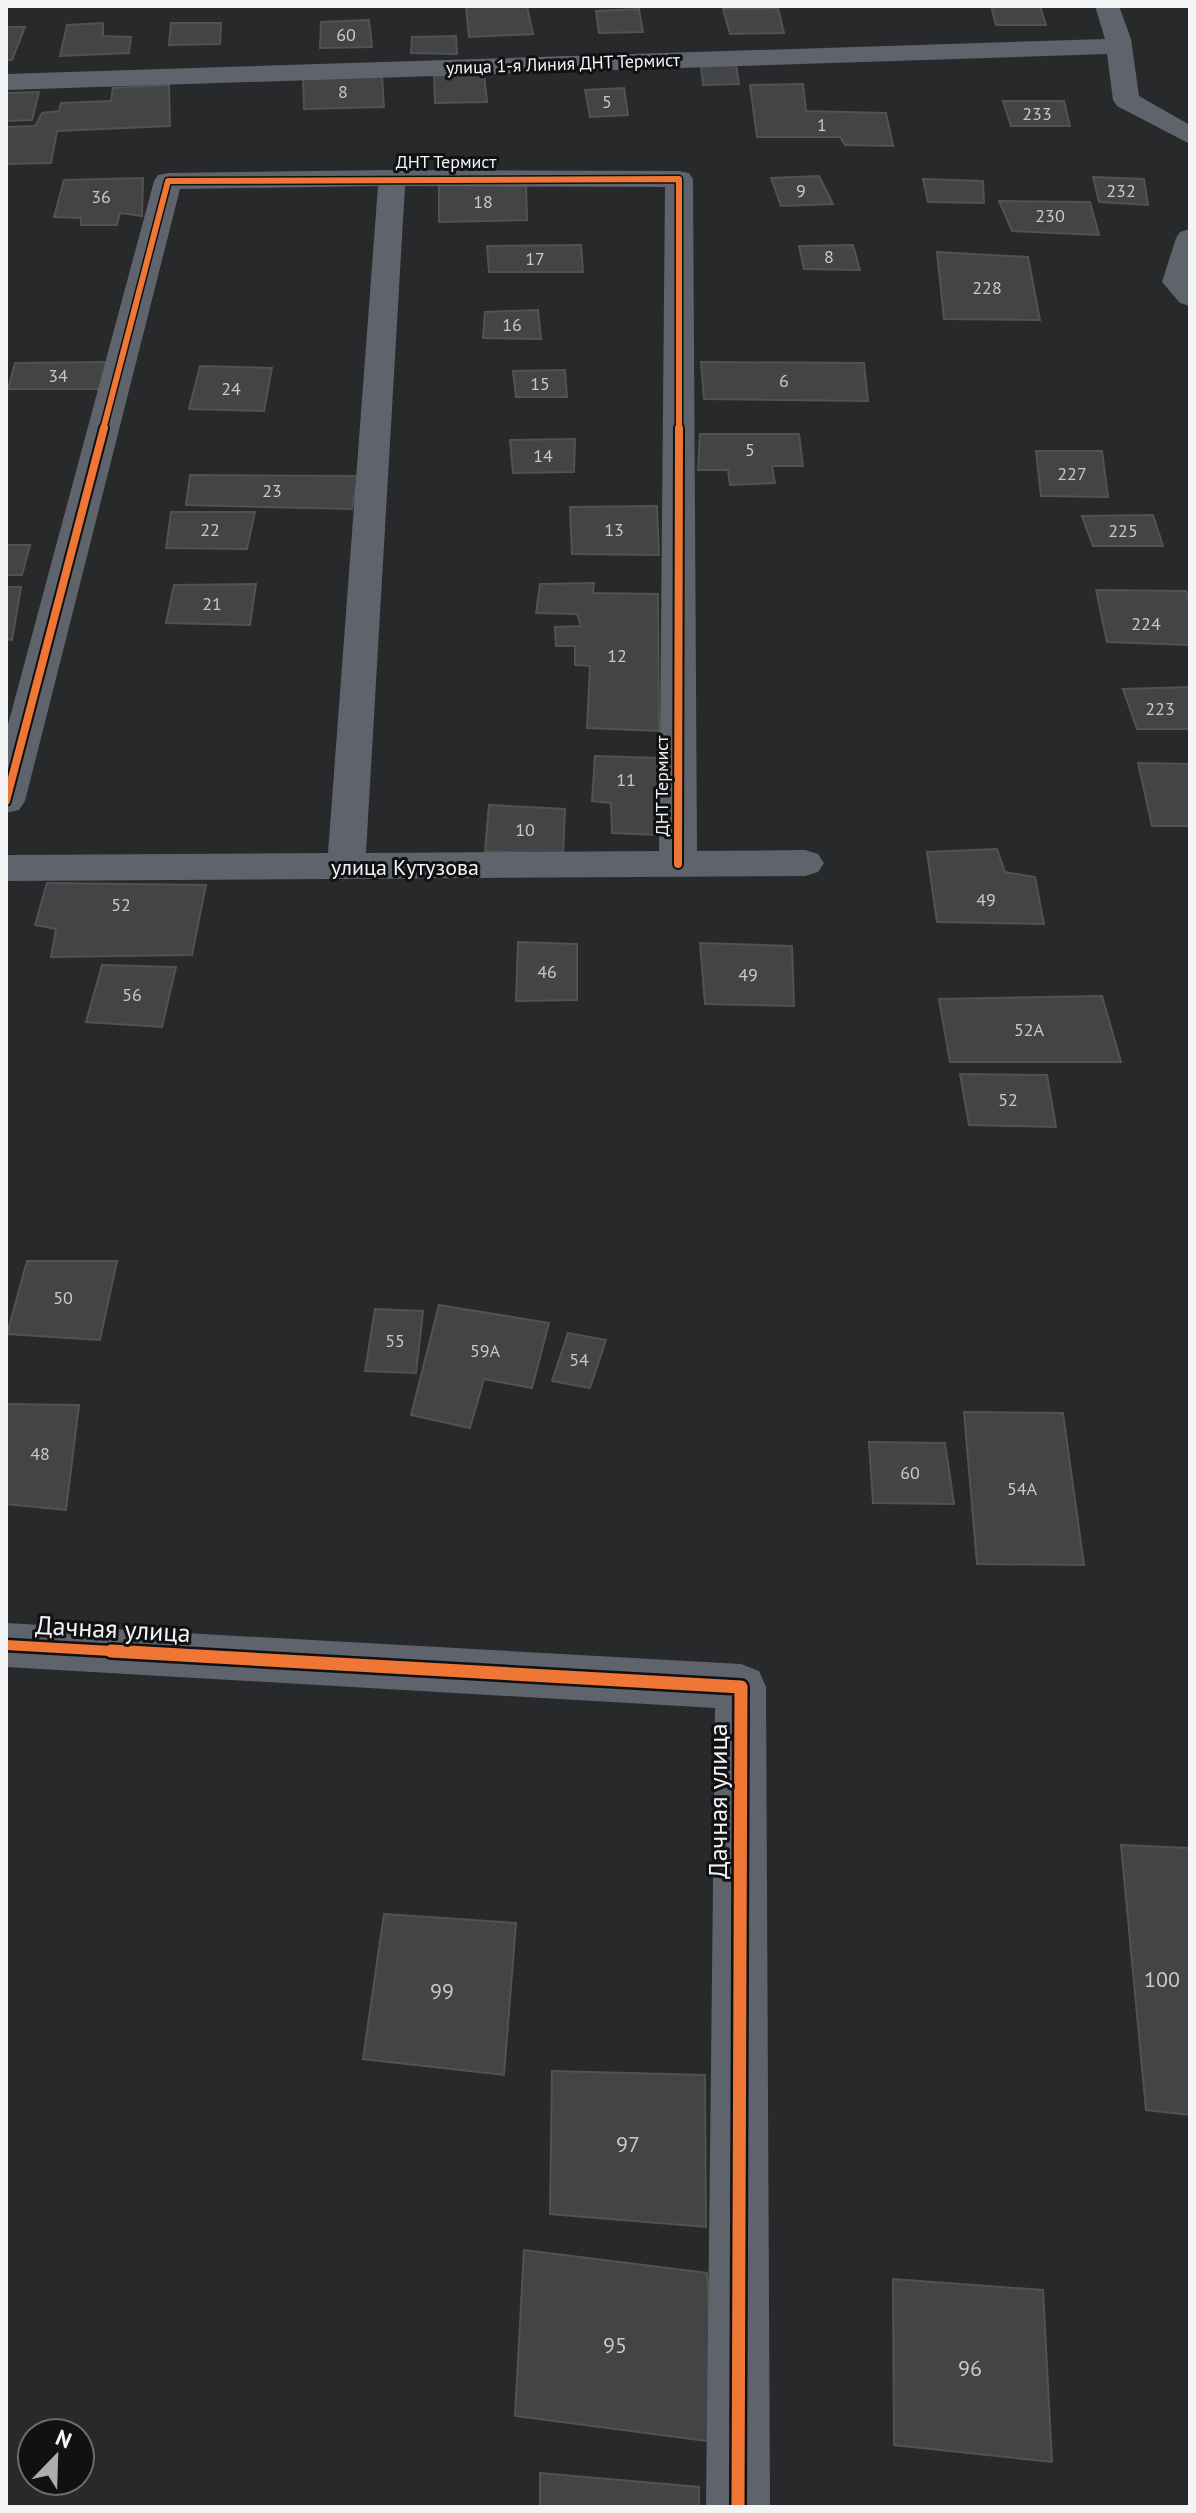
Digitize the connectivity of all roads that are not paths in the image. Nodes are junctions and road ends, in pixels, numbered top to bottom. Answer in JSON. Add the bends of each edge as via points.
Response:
{"nodes":[{"id":1,"x":1107,"y":6,"type":"edge"},
{"id":2,"x":1119,"y":46,"type":"junction"},
{"id":3,"x":6,"y":82,"type":"edge"},
{"id":4,"x":1190,"y":136,"type":"edge"},
{"id":5,"x":392,"y":178,"type":"junction"},
{"id":6,"x":1190,"y":238,"type":"edge"},
{"id":7,"x":1190,"y":297,"type":"edge"},
{"id":8,"x":6,"y":801,"type":"edge"},
{"id":9,"x":805,"y":863,"type":"dead end"},
{"id":10,"x":678,"y":864,"type":"junction"},
{"id":11,"x":346,"y":867,"type":"junction"},
{"id":12,"x":6,"y":868,"type":"edge"},
{"id":13,"x":6,"y":1645,"type":"edge"},
{"id":14,"x":738,"y":2507,"type":"edge"}],
"edges":[{"from":1,"to":2,"type":"street"},
{"from":2,"to":3,"type":"street","name":"улица 1-я Линия ДНТ Термист"},
{"from":2,"to":4,"type":"street","via":[[1126,100]]},
{"from":5,"to":8,"type":"street","name":"ДНТ Термист","via":[[168,181]]},
{"from":5,"to":10,"type":"street","name":"ДНТ Термист","via":[[679,179]]},
{"from":5,"to":11,"type":"street"},
{"from":6,"to":7,"type":"street","via":[[1177,282]]},
{"from":9,"to":10,"type":"street","name":"улица Кутузова"},
{"from":10,"to":11,"type":"street","name":"улица Кутузова"},
{"from":11,"to":12,"type":"street","name":"улица Кутузова"},
{"from":13,"to":14,"type":"street","name":"Дачная улица","via":[[741,1687]]}]}
